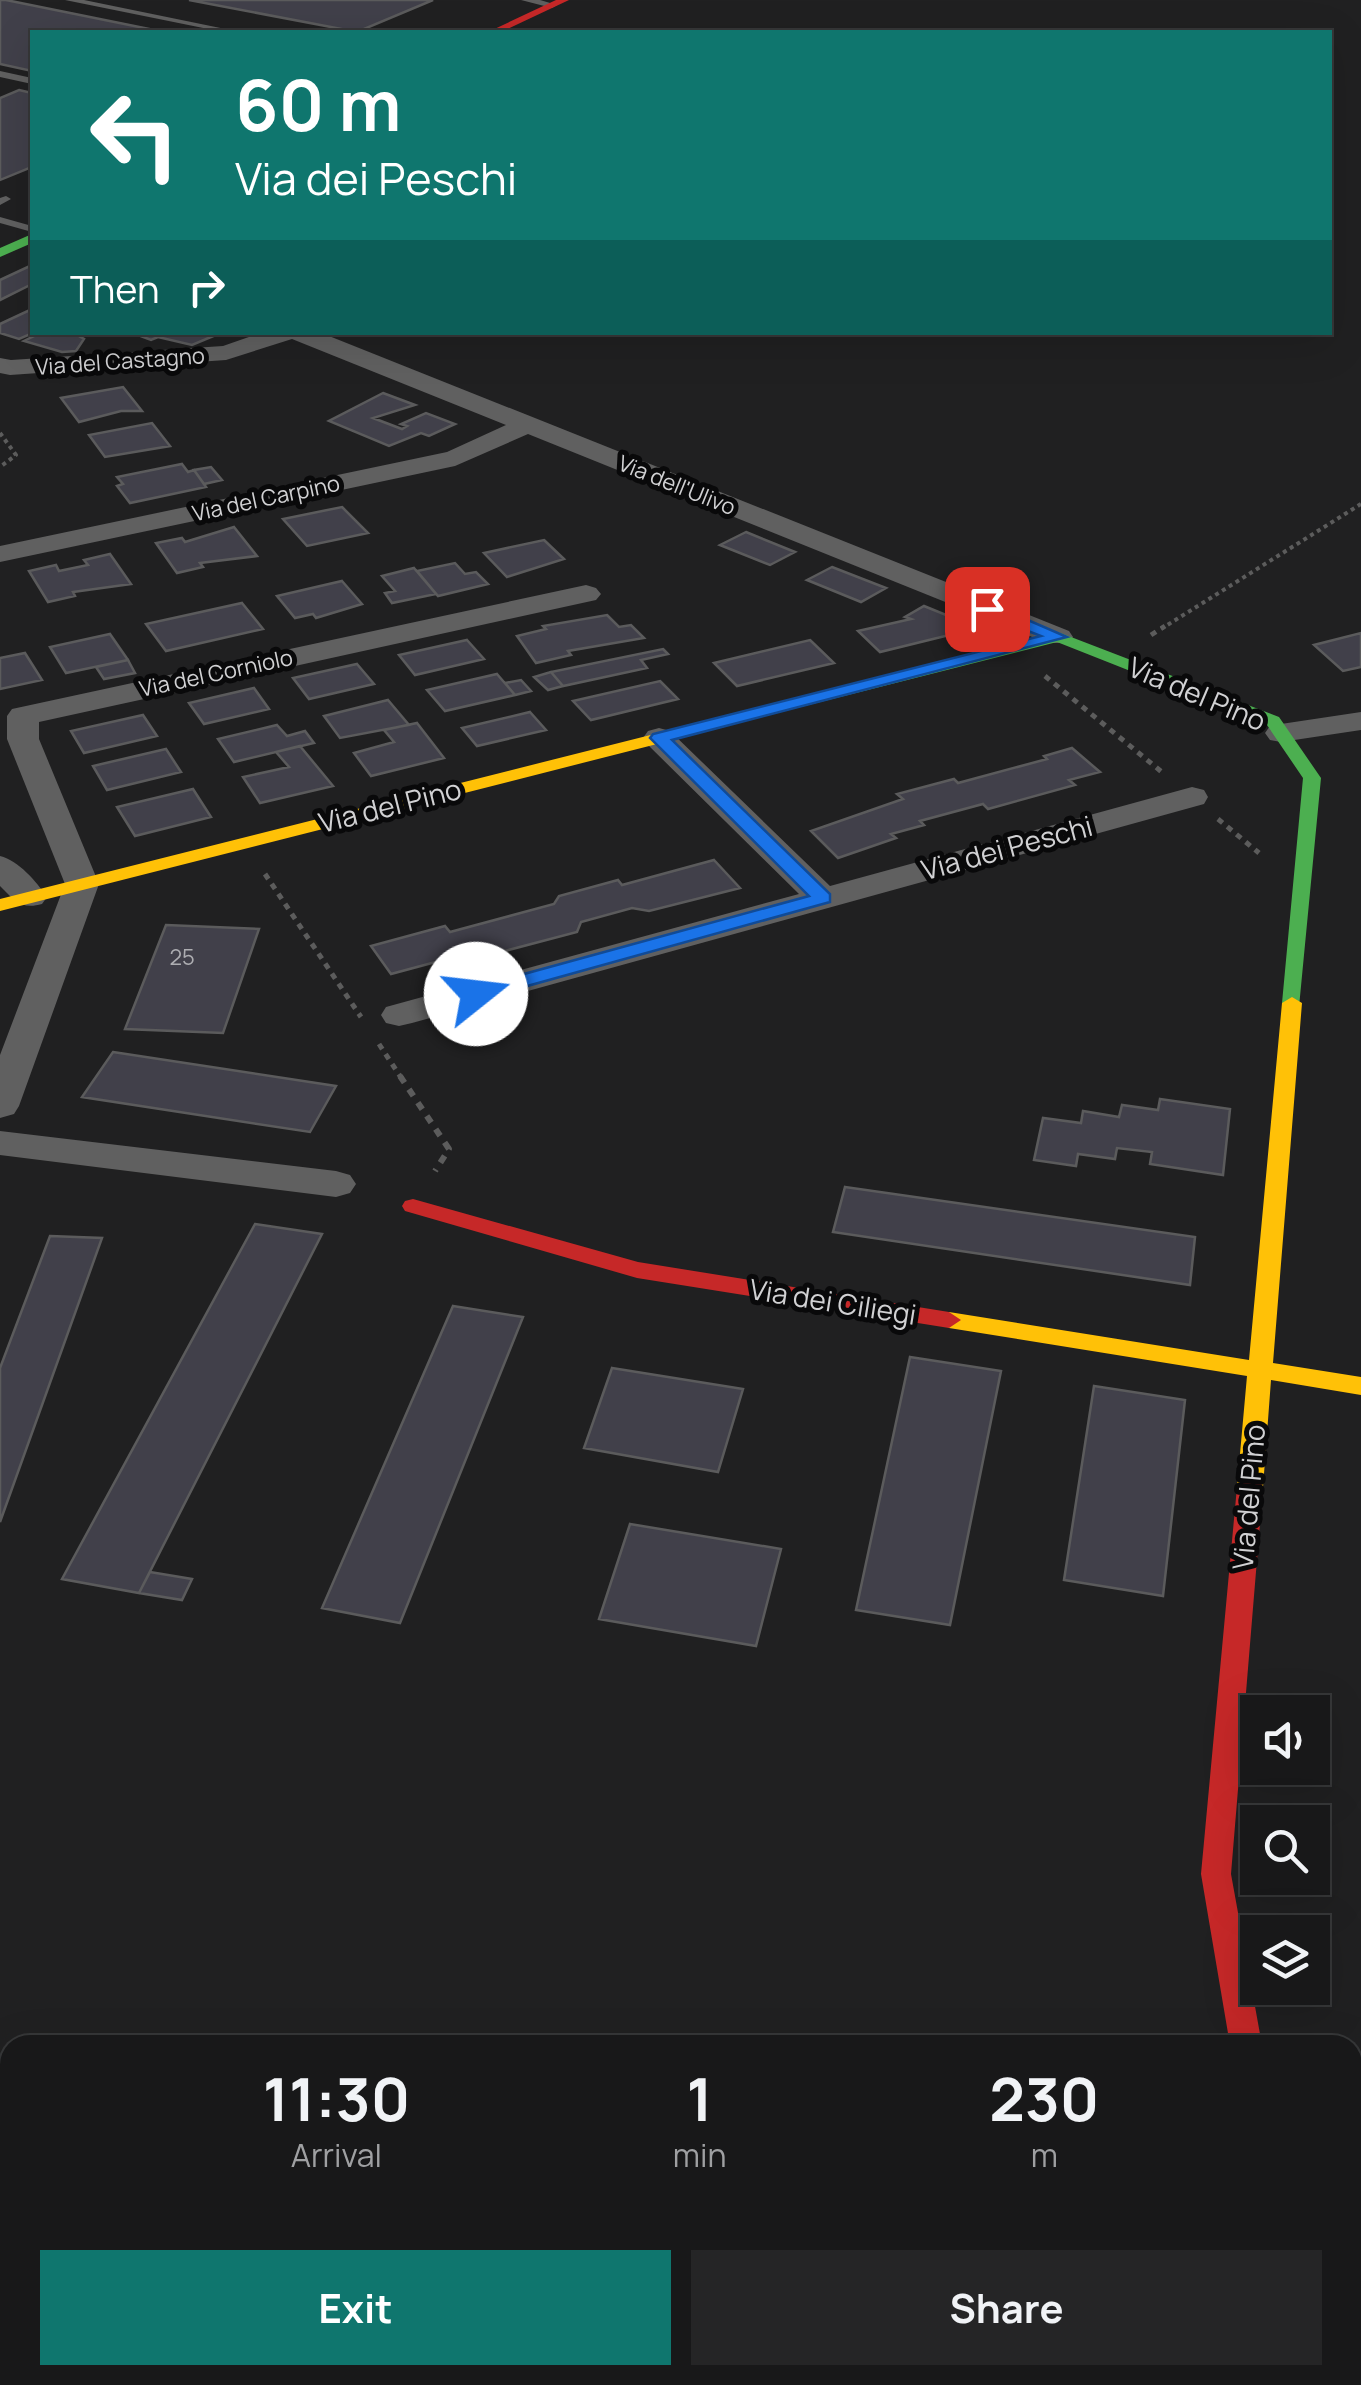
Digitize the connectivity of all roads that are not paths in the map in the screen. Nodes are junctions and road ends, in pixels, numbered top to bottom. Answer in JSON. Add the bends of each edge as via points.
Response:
{"nodes":[{"id":1,"x":70,"y":0,"type":"edge"},
{"id":2,"x":526,"y":0,"type":"edge"},
{"id":3,"x":558,"y":3,"type":"edge"},
{"id":4,"x":225,"y":30,"type":"edge"},
{"id":5,"x":497,"y":30,"type":"edge"},
{"id":6,"x":0,"y":74,"type":"edge"},
{"id":7,"x":13,"y":77,"type":"junction"},
{"id":8,"x":30,"y":81,"type":"edge"},
{"id":9,"x":0,"y":82,"type":"edge"},
{"id":10,"x":0,"y":220,"type":"edge"},
{"id":11,"x":25,"y":231,"type":"edge"},
{"id":12,"x":0,"y":252,"type":"edge"},
{"id":13,"x":279,"y":335,"type":"edge"},
{"id":14,"x":303,"y":335,"type":"edge"},
{"id":15,"x":3,"y":369,"type":"edge"},
{"id":16,"x":527,"y":425,"type":"junction"},
{"id":17,"x":0,"y":554,"type":"edge"},
{"id":18,"x":586,"y":594,"type":"dead end"},
{"id":19,"x":1058,"y":637,"type":"junction"},
{"id":20,"x":1361,"y":720,"type":"edge"},
{"id":21,"x":1281,"y":733,"type":"junction"},
{"id":22,"x":659,"y":738,"type":"junction"},
{"id":23,"x":1192,"y":797,"type":"dead end"},
{"id":24,"x":0,"y":866,"type":"edge"},
{"id":25,"x":82,"y":884,"type":"junction"},
{"id":26,"x":823,"y":898,"type":"junction"},
{"id":27,"x":15,"y":901,"type":"edge"},
{"id":28,"x":399,"y":1015,"type":"dead end"},
{"id":29,"x":0,"y":1106,"type":"edge"},
{"id":30,"x":0,"y":1143,"type":"edge"},
{"id":31,"x":336,"y":1184,"type":"dead end"},
{"id":32,"x":413,"y":1206,"type":"dead end"},
{"id":33,"x":1260,"y":1371,"type":"junction"},
{"id":34,"x":1361,"y":1386,"type":"edge"},
{"id":35,"x":1244,"y":2035,"type":"edge"}],
"edges":[{"from":1,"to":4,"type":"lane"},
{"from":2,"to":3,"type":"lane"},
{"from":3,"to":5,"type":"street"},
{"from":6,"to":7,"type":"lane"},
{"from":7,"to":8,"type":"lane"},
{"from":7,"to":9,"type":"lane"},
{"from":10,"to":11,"type":"lane"},
{"from":11,"to":12,"type":"street"},
{"from":13,"to":15,"type":"street","name":"Via del Castagno","via":[[226,353]]},
{"from":14,"to":16,"type":"street","name":"Via dell'Ulivo"},
{"from":16,"to":17,"type":"street","name":"Via del Carpino","via":[[455,458]]},
{"from":16,"to":19,"type":"street","name":"Via dell'Ulivo"},
{"from":18,"to":25,"type":"street","name":"Via del Corniolo","via":[[23,716],[23,739]]},
{"from":19,"to":21,"type":"street","name":"Via del Pino","via":[[1274,721]]},
{"from":19,"to":22,"type":"street","name":"Via del Pino"},
{"from":20,"to":21,"type":"street"},
{"from":21,"to":33,"type":"street","name":"Via del Pino","via":[[1312,778]]},
{"from":22,"to":25,"type":"street","name":"Via del Pino"},
{"from":22,"to":26,"type":"street"},
{"from":23,"to":26,"type":"street","name":"Via dei Peschi"},
{"from":24,"to":27,"type":"street"},
{"from":25,"to":27,"type":"street","name":"Via del Pino"},
{"from":25,"to":29,"type":"street"},
{"from":26,"to":28,"type":"street","name":"Via dei Peschi"},
{"from":30,"to":31,"type":"street"},
{"from":32,"to":33,"type":"street","name":"Via dei Ciliegi","via":[[637,1270]]},
{"from":33,"to":34,"type":"street","name":"Via dei Ciliegi"},
{"from":33,"to":35,"type":"street","name":"Via del Pino","via":[[1216,1874]]}]}
